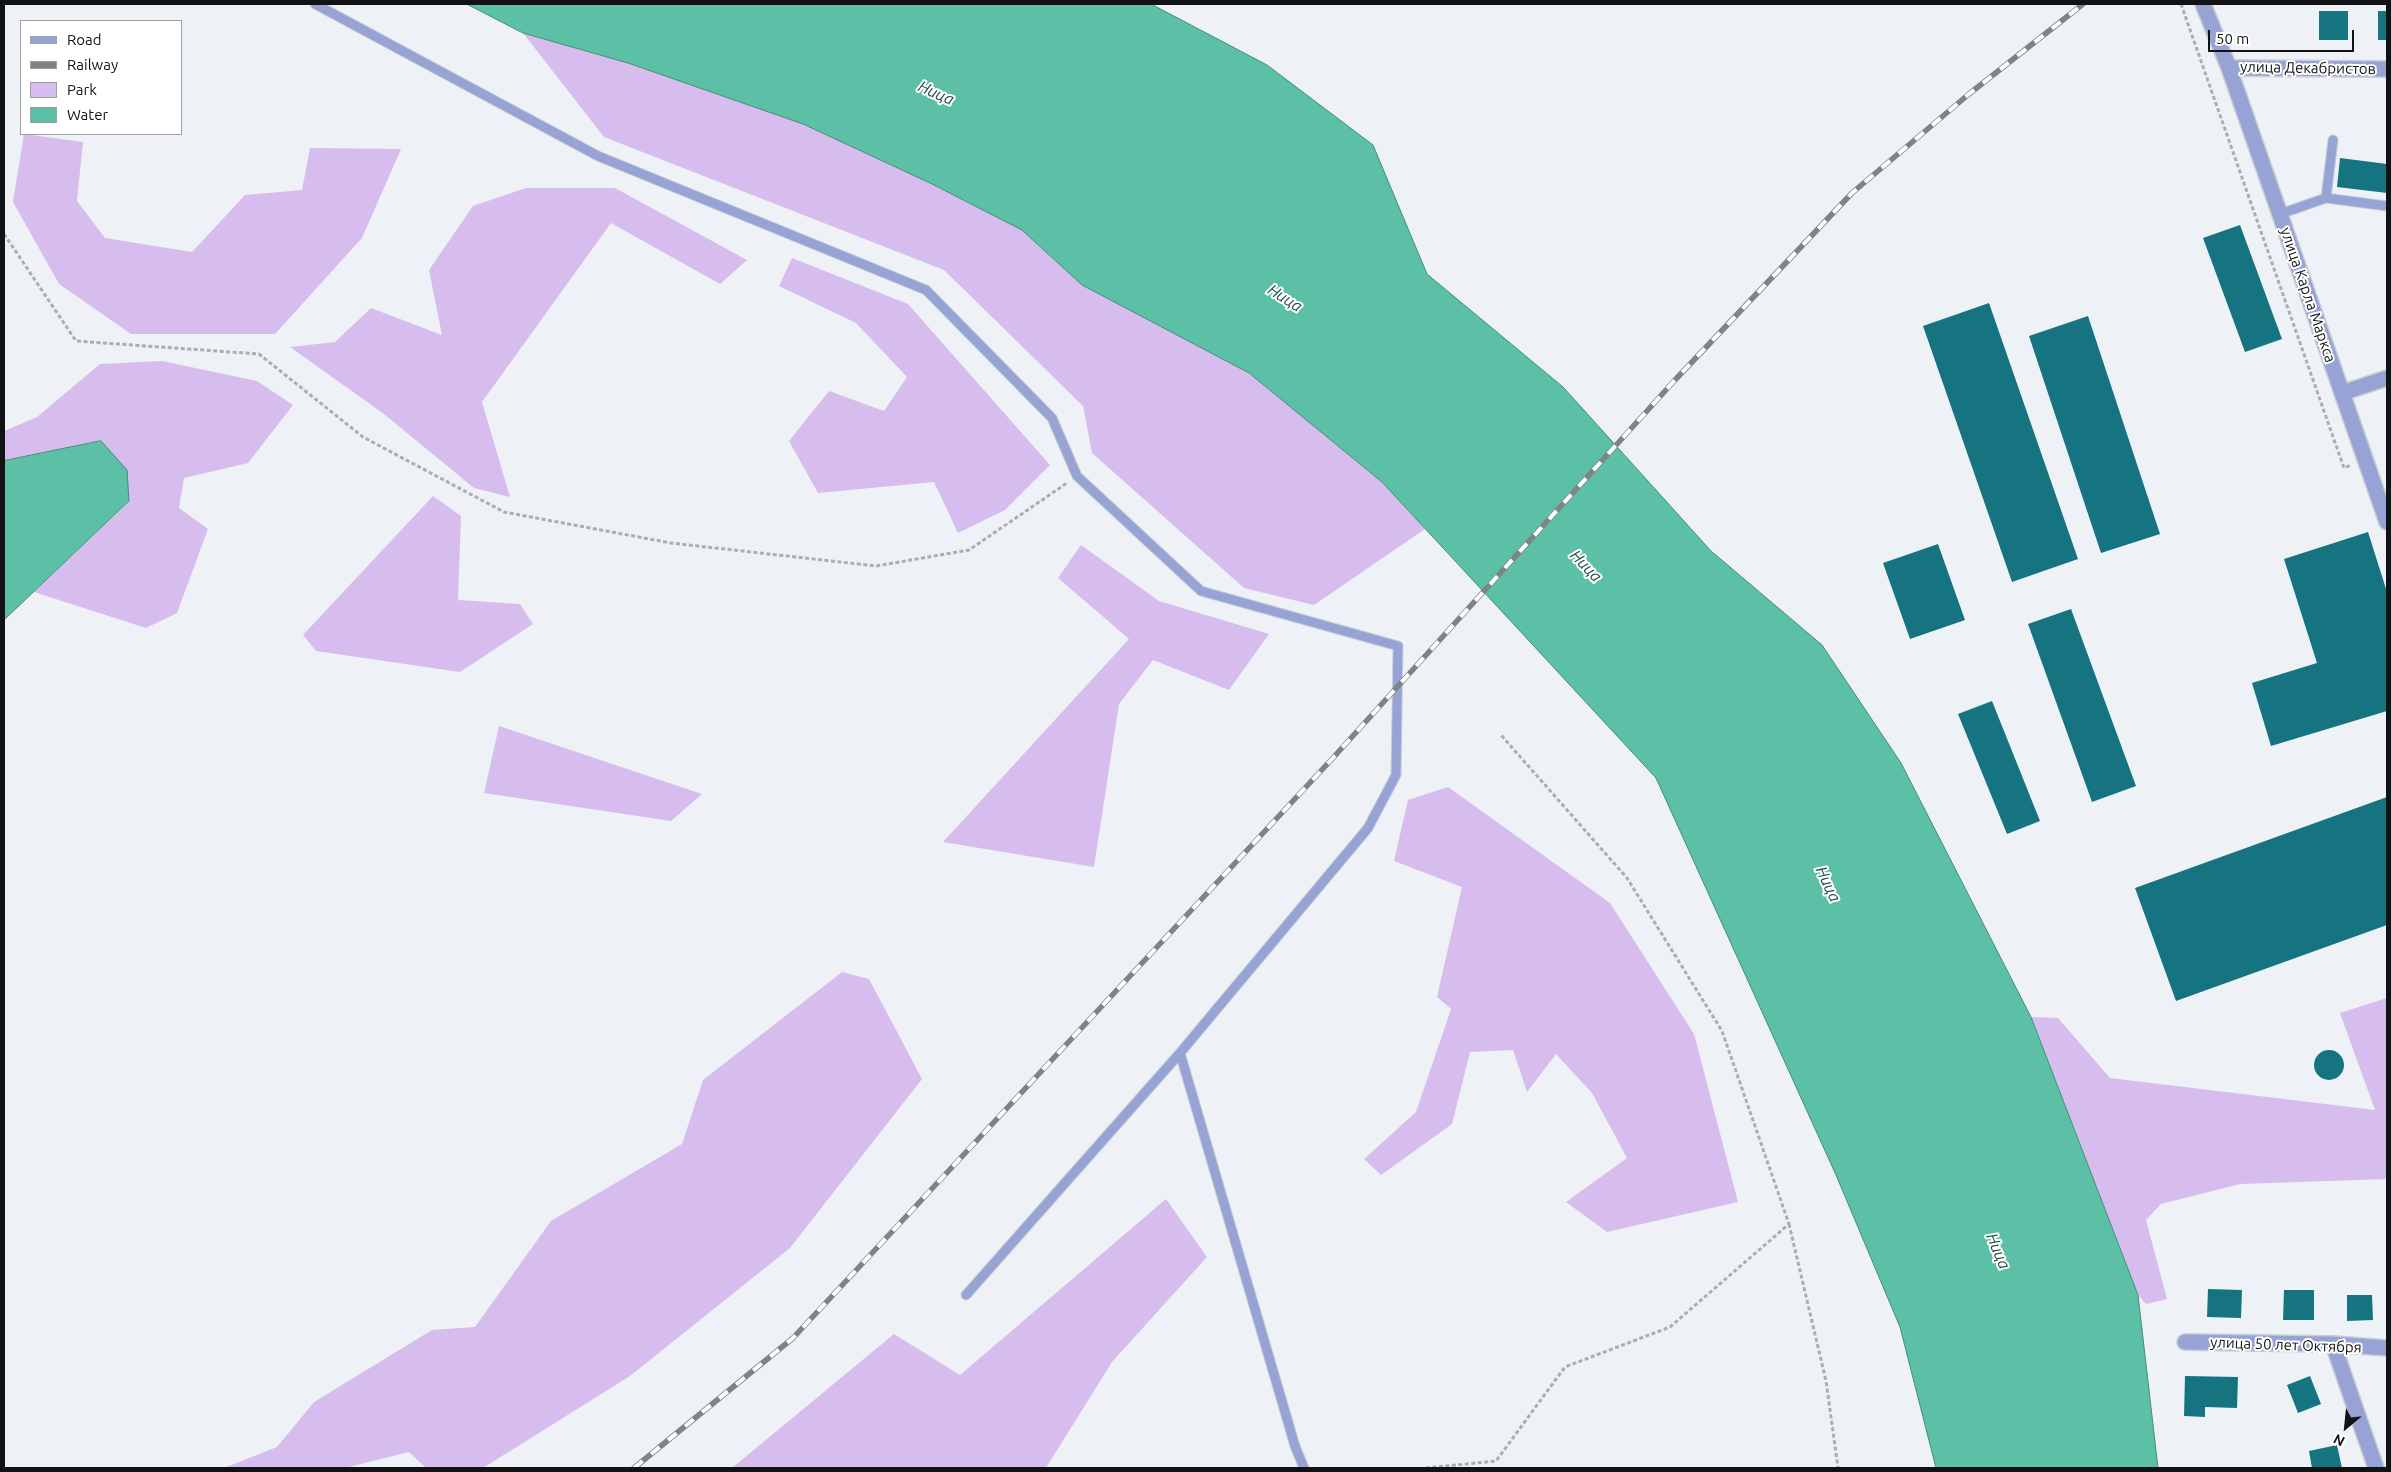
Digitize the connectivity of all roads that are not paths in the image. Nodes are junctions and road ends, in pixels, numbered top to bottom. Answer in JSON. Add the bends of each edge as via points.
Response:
{"nodes":[{"id":1,"x":315,"y":4,"type":"edge"},
{"id":2,"x":2203,"y":4,"type":"edge"},
{"id":3,"x":2228,"y":68,"type":"junction"},
{"id":4,"x":2387,"y":69,"type":"edge"},
{"id":5,"x":2333,"y":140,"type":"dead end"},
{"id":6,"x":2326,"y":198,"type":"junction"},
{"id":7,"x":2387,"y":206,"type":"edge"},
{"id":8,"x":2280,"y":214,"type":"junction"},
{"id":9,"x":2387,"y":378,"type":"edge"},
{"id":10,"x":2342,"y":393,"type":"junction"},
{"id":11,"x":2387,"y":522,"type":"edge"},
{"id":12,"x":1180,"y":1053,"type":"junction"},
{"id":13,"x":966,"y":1295,"type":"dead end"},
{"id":14,"x":2185,"y":1342,"type":"dead end"},
{"id":15,"x":2333,"y":1344,"type":"junction"},
{"id":16,"x":2387,"y":1348,"type":"edge"},
{"id":17,"x":1304,"y":1468,"type":"edge"},
{"id":18,"x":2376,"y":1468,"type":"edge"}],
"edges":[{"from":1,"to":12,"type":"lane","via":[[598,156],[926,290],[1052,418],[1078,476],[1201,591],[1398,646],[1396,775],[1368,828]]},
{"from":2,"to":3,"type":"street","name":"улица Карла Маркса"},
{"from":3,"to":4,"type":"street","name":"улица Декабристов"},
{"from":3,"to":8,"type":"street","name":"улица Карла Маркса"},
{"from":5,"to":6,"type":"lane"},
{"from":6,"to":7,"type":"lane"},
{"from":6,"to":8,"type":"lane"},
{"from":8,"to":10,"type":"street","name":"улица Карла Маркса"},
{"from":9,"to":10,"type":"street"},
{"from":10,"to":11,"type":"street","name":"улица Карла Маркса"},
{"from":12,"to":13,"type":"lane"},
{"from":12,"to":17,"type":"lane"},
{"from":14,"to":15,"type":"street","name":"улица 50 лет Октября"},
{"from":15,"to":16,"type":"street","name":"улица 50 лет Октября"},
{"from":15,"to":18,"type":"street"}]}
